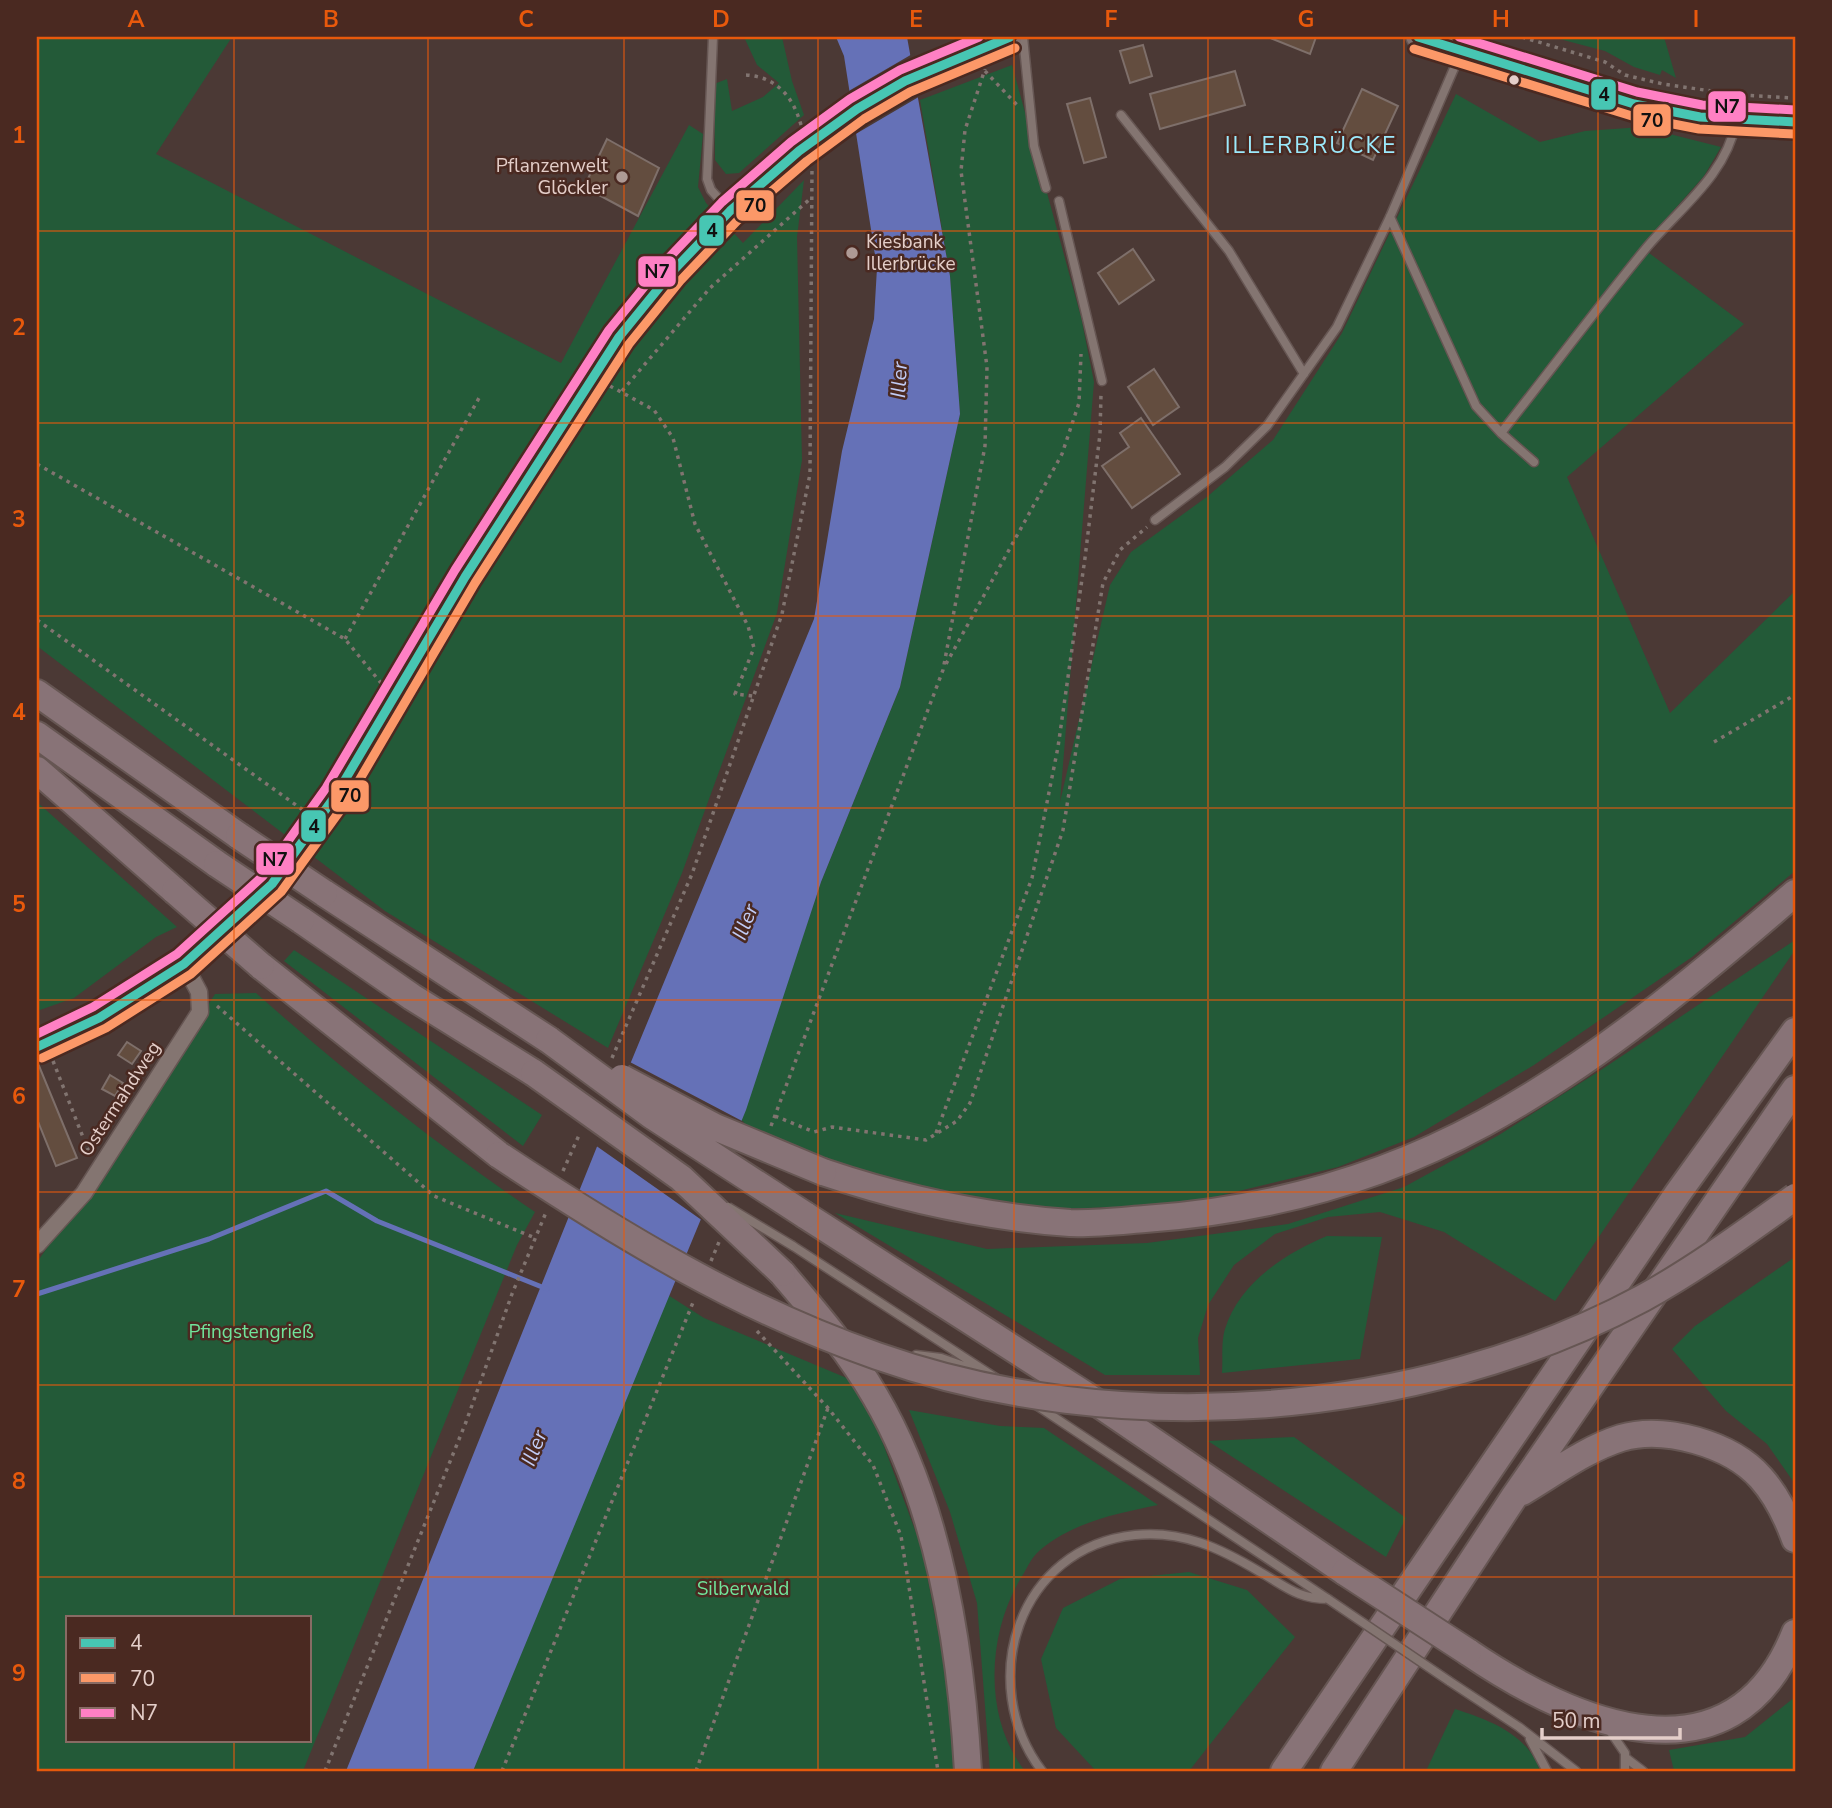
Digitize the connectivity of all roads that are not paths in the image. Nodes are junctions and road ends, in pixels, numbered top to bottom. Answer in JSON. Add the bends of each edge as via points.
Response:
{"nodes":[{"id":1,"x":713,"y":37,"type":"edge"},
{"id":2,"x":1010,"y":37,"type":"edge"},
{"id":3,"x":1023,"y":37,"type":"edge"},
{"id":4,"x":1418,"y":37,"type":"edge"},
{"id":5,"x":1463,"y":44,"type":"edge"},
{"id":6,"x":1121,"y":115,"type":"dead end"},
{"id":7,"x":1736,"y":120,"type":"junction"},
{"id":8,"x":1795,"y":122,"type":"edge"},
{"id":9,"x":1046,"y":188,"type":"dead end"},
{"id":10,"x":1059,"y":201,"type":"dead end"},
{"id":11,"x":730,"y":211,"type":"junction"},
{"id":12,"x":1390,"y":217,"type":"junction"},
{"id":13,"x":1304,"y":374,"type":"junction"},
{"id":14,"x":1102,"y":381,"type":"road end"},
{"id":15,"x":1501,"y":433,"type":"junction"},
{"id":16,"x":1534,"y":462,"type":"dead end"},
{"id":17,"x":1155,"y":520,"type":"road end"},
{"id":18,"x":37,"y":693,"type":"edge"},
{"id":19,"x":37,"y":735,"type":"edge"},
{"id":20,"x":37,"y":769,"type":"edge"},
{"id":21,"x":1795,"y":893,"type":"edge"},
{"id":22,"x":184,"y":964,"type":"junction"},
{"id":23,"x":1795,"y":1031,"type":"edge"},
{"id":24,"x":548,"y":1040,"type":"junction"},
{"id":25,"x":37,"y":1047,"type":"edge"},
{"id":26,"x":1795,"y":1089,"type":"edge"},
{"id":27,"x":681,"y":1178,"type":"junction"},
{"id":28,"x":1795,"y":1197,"type":"edge"},
{"id":29,"x":37,"y":1245,"type":"edge"},
{"id":30,"x":824,"y":1324,"type":"junction"},
{"id":31,"x":901,"y":1352,"type":"dead end"},
{"id":32,"x":910,"y":1354,"type":"dead end"},
{"id":33,"x":1001,"y":1382,"type":"junction"},
{"id":34,"x":1514,"y":1497,"type":"junction"},
{"id":35,"x":1795,"y":1539,"type":"edge"},
{"id":36,"x":1328,"y":1599,"type":"junction"},
{"id":37,"x":1795,"y":1633,"type":"edge"},
{"id":38,"x":1600,"y":1720,"type":"junction"},
{"id":39,"x":1519,"y":1727,"type":"junction"},
{"id":40,"x":1626,"y":1758,"type":"junction"},
{"id":41,"x":1349,"y":1759,"type":"edge"},
{"id":42,"x":1284,"y":1768,"type":"edge"},
{"id":43,"x":968,"y":1771,"type":"edge"},
{"id":44,"x":1042,"y":1771,"type":"edge"},
{"id":45,"x":1334,"y":1771,"type":"edge"},
{"id":46,"x":1547,"y":1771,"type":"edge"},
{"id":47,"x":1576,"y":1771,"type":"edge"},
{"id":48,"x":1625,"y":1771,"type":"edge"},
{"id":49,"x":1643,"y":1771,"type":"edge"}],
"edges":[{"from":1,"to":11,"type":"lane","via":[[707,179]]},
{"from":2,"to":11,"type":"main road","bridge":true,"via":[[984,53],[905,81],[811,130],[805,155]]},
{"from":3,"to":9,"type":"lane","via":[[1034,146]]},
{"from":4,"to":5,"type":"main road"},
{"from":5,"to":7,"type":"main road","via":[[1634,104]]},
{"from":5,"to":12,"type":"lane"},
{"from":6,"to":13,"type":"lane","via":[[1229,250]]},
{"from":7,"to":8,"type":"main road"},
{"from":7,"to":15,"type":"lane","via":[[1726,156],[1712,175],[1649,246]]},
{"from":10,"to":14,"type":"lane"},
{"from":11,"to":22,"type":"main road","via":[[671,272],[619,337],[395,695],[312,812],[272,884]]},
{"from":12,"to":13,"type":"lane","via":[[1337,327]]},
{"from":12,"to":15,"type":"lane","via":[[1476,406]]},
{"from":13,"to":17,"type":"lane","via":[[1259,435]]},
{"from":15,"to":16,"type":"lane"},
{"from":18,"to":24,"type":"highway","bridge":true,"via":[[239,836]]},
{"from":19,"to":27,"type":"highway","bridge":true,"via":[[412,998],[534,1073]]},
{"from":20,"to":28,"type":"highway","bridge":true,"via":[[261,966],[499,1155],[668,1262],[797,1325],[878,1357],[999,1390],[1065,1401],[1163,1408],[1265,1405],[1331,1398],[1437,1376],[1576,1329],[1642,1298]]},
{"from":21,"to":24,"type":"highway","bridge":true,"via":[[1651,1013],[1485,1122],[1423,1153],[1298,1196],[1196,1216],[1072,1223],[944,1206],[822,1172],[715,1127]]},
{"from":22,"to":25,"type":"main road","via":[[99,1018]]},
{"from":22,"to":29,"type":"street","name":"Ostermahdweg","via":[[200,992],[200,1012],[84,1192]]},
{"from":23,"to":42,"type":"highway","via":[[1678,1193]]},
{"from":24,"to":38,"type":"highway","bridge":true,"via":[[651,1115],[1084,1394],[1511,1682]]},
{"from":26,"to":34,"type":"highway"},
{"from":27,"to":30,"type":"highway","bridge":true,"via":[[782,1273]]},
{"from":27,"to":33,"type":"lane","bridge":true},
{"from":30,"to":31,"type":"lane"},
{"from":30,"to":43,"type":"highway","via":[[877,1398],[930,1533],[954,1634]]},
{"from":32,"to":33,"type":"lane","via":[[965,1365]]},
{"from":33,"to":36,"type":"lane"},
{"from":34,"to":35,"type":"highway","via":[[1599,1446],[1625,1437],[1682,1436],[1709,1445],[1759,1475],[1786,1515]]},
{"from":34,"to":41,"type":"highway"},
{"from":36,"to":39,"type":"lane","bridge":true},
{"from":36,"to":44,"type":"lane","via":[[1307,1599],[1220,1549],[1164,1534],[1118,1538],[1074,1558],[1049,1577],[1029,1604],[1010,1657],[1009,1686],[1016,1723]]},
{"from":37,"to":38,"type":"highway","via":[[1785,1659],[1768,1681],[1726,1716],[1679,1730],[1629,1729]]},
{"from":38,"to":40,"type":"lane","via":[[1620,1743]]},
{"from":39,"to":46,"type":"lane","via":[[1538,1750]]},
{"from":39,"to":47,"type":"lane"},
{"from":40,"to":48,"type":"lane"},
{"from":40,"to":49,"type":"lane"},
{"from":41,"to":45,"type":"highway"}]}
